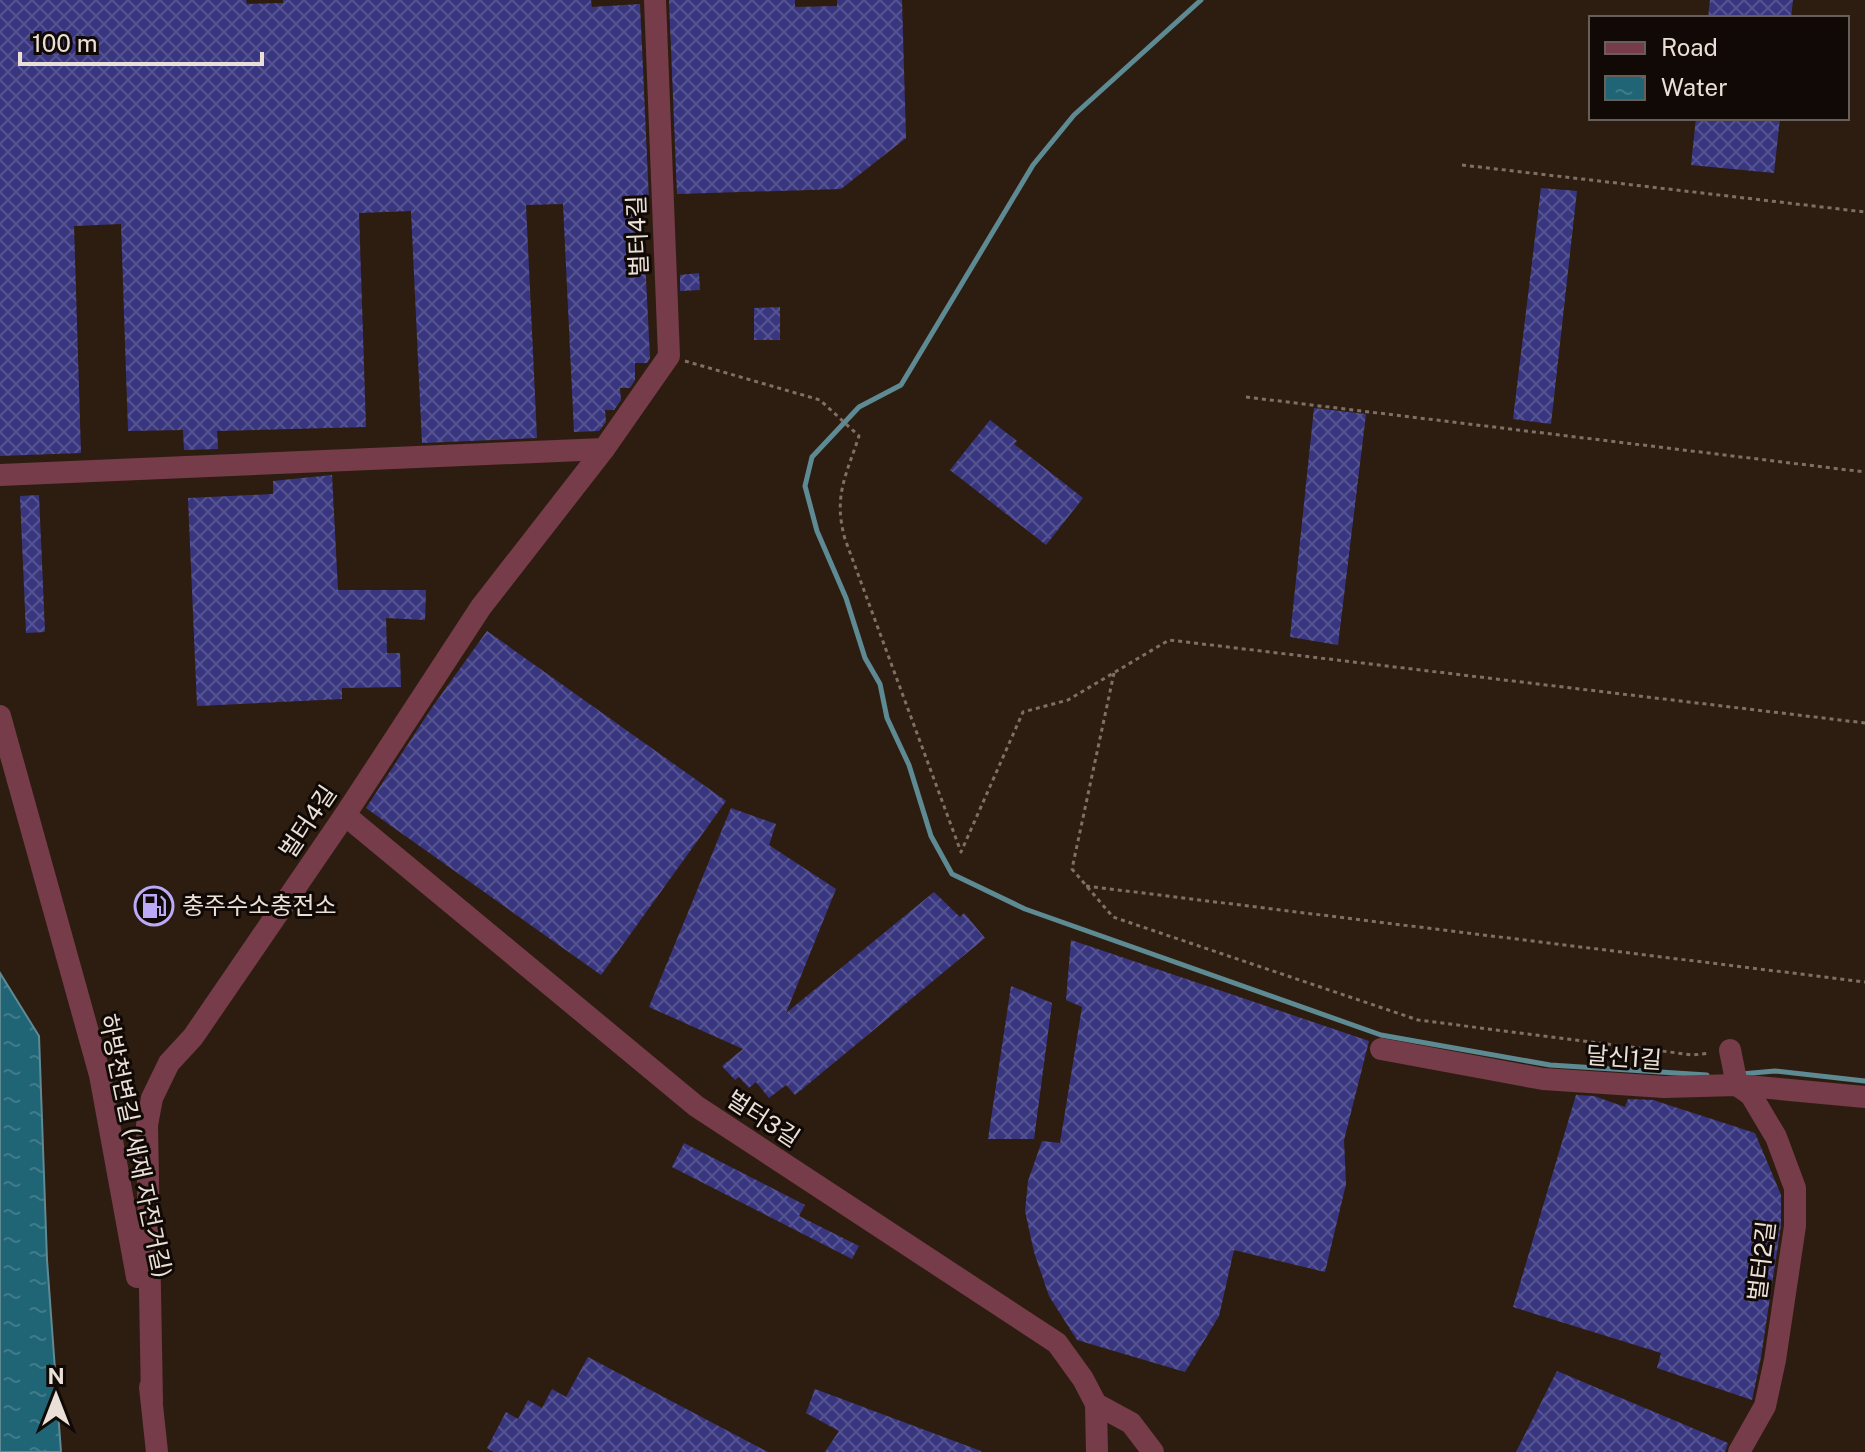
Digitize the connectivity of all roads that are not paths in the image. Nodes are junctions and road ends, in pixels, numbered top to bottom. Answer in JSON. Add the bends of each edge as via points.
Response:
{"nodes":[{"id":1,"x":655,"y":0,"type":"edge"},
{"id":2,"x":604,"y":449,"type":"junction"},
{"id":3,"x":0,"y":475,"type":"edge"},
{"id":4,"x":0,"y":716,"type":"edge"},
{"id":5,"x":345,"y":815,"type":"junction"},
{"id":6,"x":1381,"y":1049,"type":"dead end"},
{"id":7,"x":1730,"y":1050,"type":"road end"},
{"id":8,"x":1737,"y":1085,"type":"junction"},
{"id":9,"x":1865,"y":1097,"type":"edge"},
{"id":10,"x":152,"y":1401,"type":"junction"},
{"id":11,"x":1096,"y":1404,"type":"junction"},
{"id":12,"x":157,"y":1452,"type":"edge"},
{"id":13,"x":1097,"y":1452,"type":"edge"},
{"id":14,"x":1153,"y":1452,"type":"edge"},
{"id":15,"x":1739,"y":1452,"type":"edge"}],
"edges":[{"from":1,"to":2,"type":"street","name":"벌터4길","via":[[669,356]]},
{"from":2,"to":3,"type":"street"},
{"from":2,"to":5,"type":"street","name":"벌터4길","via":[[481,607]]},
{"from":4,"to":10,"type":"street","name":"하방천변길 (새재 자전거길)","via":[[100,1075],[138,1283]]},
{"from":5,"to":10,"type":"street","name":"벌터4길","via":[[193,1037],[169,1063],[152,1098],[147,1195]]},
{"from":5,"to":11,"type":"street","name":"벌터3길","via":[[696,1106],[1057,1343]]},
{"from":6,"to":8,"type":"street","name":"달신1길","via":[[1543,1079],[1664,1087]]},
{"from":7,"to":8,"type":"street"},
{"from":8,"to":9,"type":"street","name":"달신1길"},
{"from":8,"to":15,"type":"street","name":"벌터2길","via":[[1751,1095],[1776,1137],[1795,1188],[1795,1226],[1775,1360],[1765,1406]]},
{"from":10,"to":12,"type":"street","name":"하방천변길 (새재 자전거길)"},
{"from":11,"to":13,"type":"street"},
{"from":11,"to":14,"type":"street","via":[[1131,1423]]}]}
